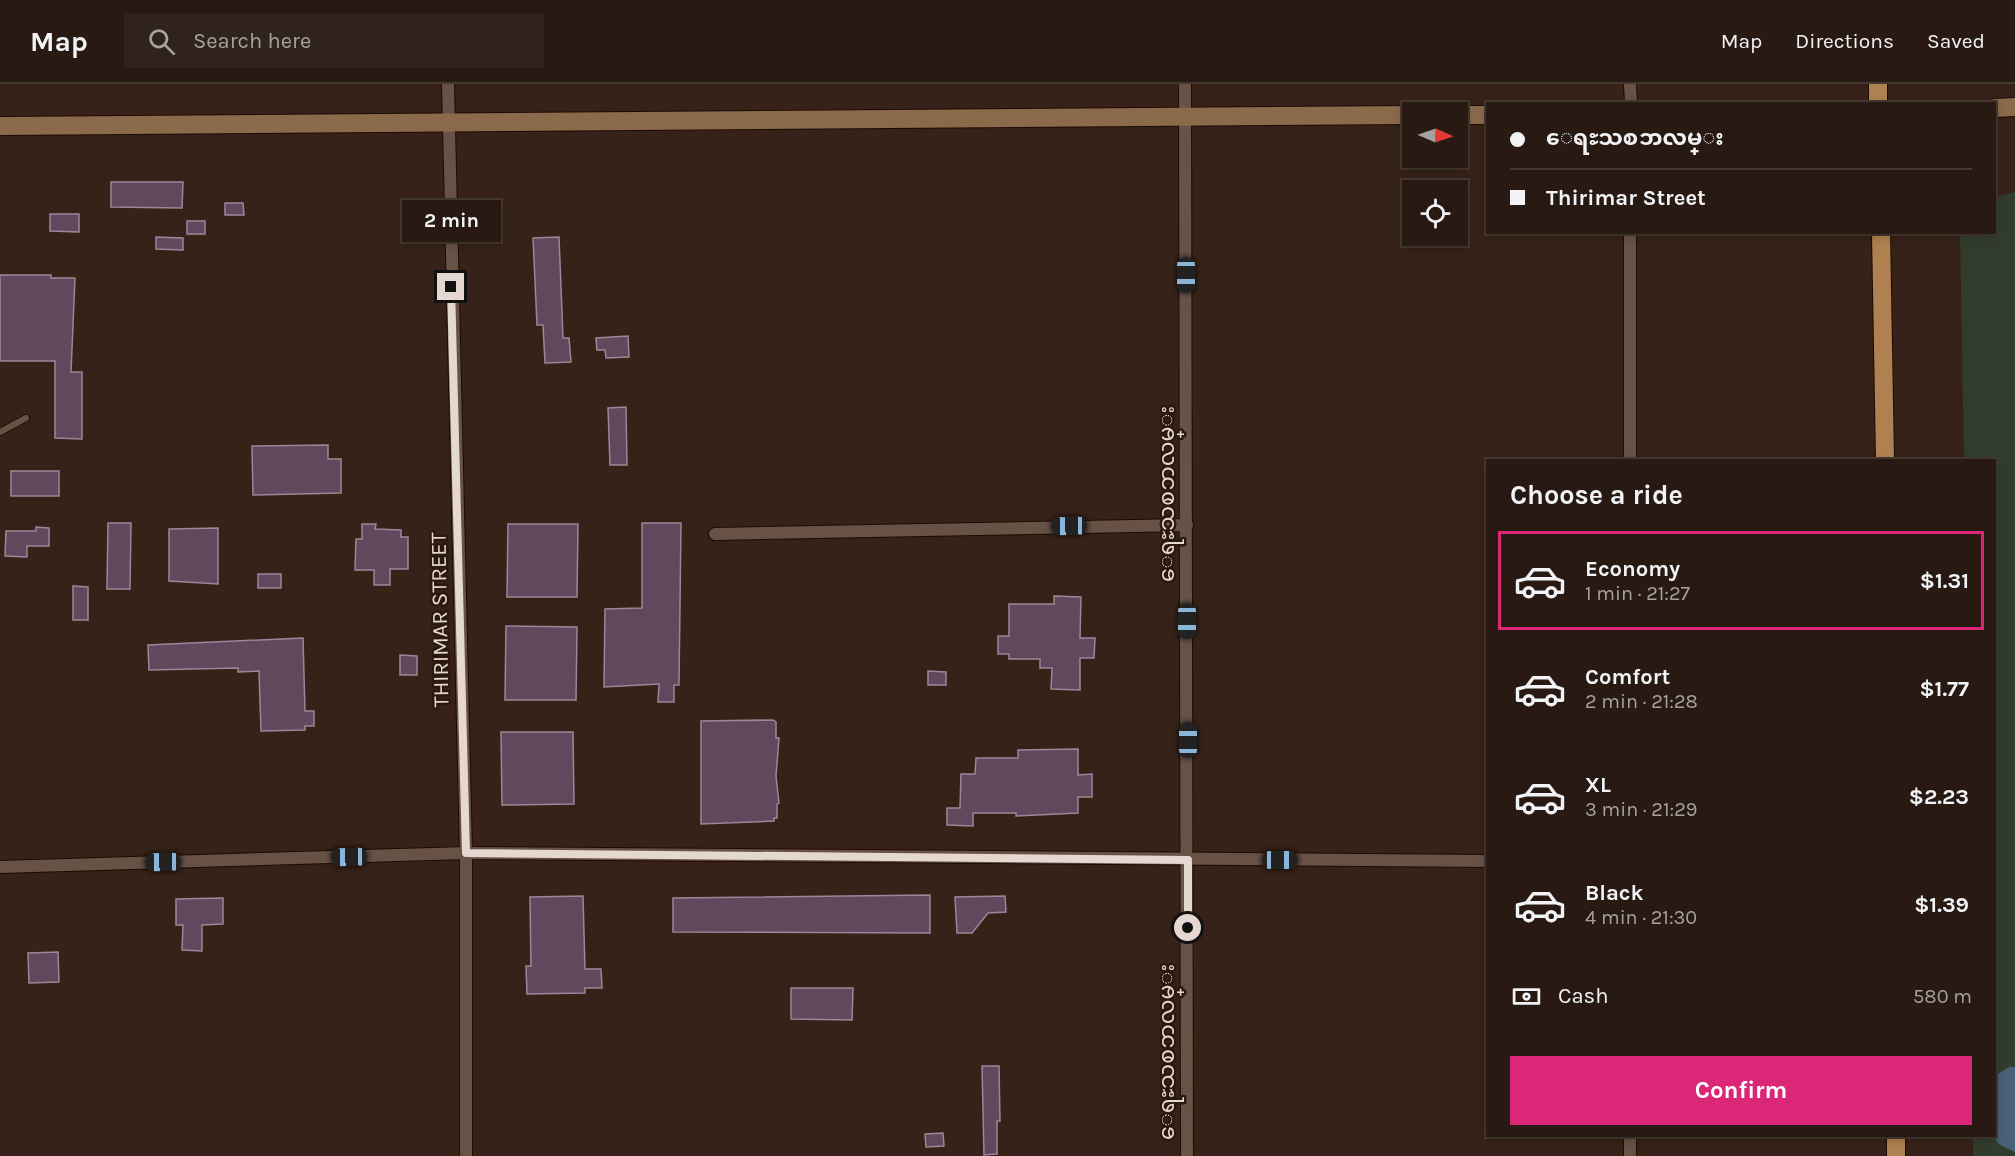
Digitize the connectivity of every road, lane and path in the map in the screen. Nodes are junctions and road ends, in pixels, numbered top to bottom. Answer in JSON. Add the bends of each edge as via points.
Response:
{"nodes":[{"id":1,"x":448,"y":84,"type":"edge"},
{"id":2,"x":1185,"y":84,"type":"edge"},
{"id":3,"x":1630,"y":84,"type":"edge"},
{"id":4,"x":1878,"y":84,"type":"edge"},
{"id":5,"x":1630,"y":102,"type":"edge"},
{"id":6,"x":1878,"y":102,"type":"edge"},
{"id":7,"x":2015,"y":107,"type":"edge"},
{"id":8,"x":1996,"y":108,"type":"edge"},
{"id":9,"x":1402,"y":115,"type":"edge"},
{"id":10,"x":1468,"y":115,"type":"edge"},
{"id":11,"x":1486,"y":115,"type":"edge"},
{"id":12,"x":1185,"y":116,"type":"junction"},
{"id":13,"x":447,"y":122,"type":"junction"},
{"id":14,"x":0,"y":126,"type":"edge"},
{"id":15,"x":1630,"y":234,"type":"edge"},
{"id":16,"x":1881,"y":234,"type":"edge"},
{"id":17,"x":26,"y":418,"type":"dead end"},
{"id":18,"x":0,"y":432,"type":"edge"},
{"id":19,"x":1630,"y":459,"type":"edge"},
{"id":20,"x":1885,"y":459,"type":"edge"},
{"id":21,"x":1187,"y":525,"type":"junction"},
{"id":22,"x":715,"y":534,"type":"dead end"},
{"id":23,"x":466,"y":853,"type":"junction"},
{"id":24,"x":1188,"y":860,"type":"junction"},
{"id":25,"x":1486,"y":861,"type":"edge"},
{"id":26,"x":0,"y":867,"type":"edge"},
{"id":27,"x":1630,"y":1137,"type":"edge"},
{"id":28,"x":1896,"y":1137,"type":"edge"},
{"id":29,"x":466,"y":1156,"type":"edge"},
{"id":30,"x":1187,"y":1156,"type":"edge"},
{"id":31,"x":1630,"y":1156,"type":"edge"},
{"id":32,"x":1896,"y":1156,"type":"edge"}],
"edges":[{"from":1,"to":13,"type":"street","name":"THIRIMAR STREET"},
{"from":2,"to":12,"type":"street","name":"ေရႊသစၥာလမ္း"},
{"from":3,"to":5,"type":"street"},
{"from":4,"to":6,"type":"main road"},
{"from":7,"to":8,"type":"street"},
{"from":9,"to":12,"type":"street"},
{"from":10,"to":11,"type":"street"},
{"from":12,"to":13,"type":"street"},
{"from":12,"to":21,"type":"street","name":"ေရႊသစၥာလမ္း"},
{"from":13,"to":14,"type":"street"},
{"from":13,"to":23,"type":"street","name":"THIRIMAR STREET"},
{"from":15,"to":19,"type":"street"},
{"from":16,"to":20,"type":"main road"},
{"from":17,"to":18,"type":"lane"},
{"from":21,"to":22,"type":"street"},
{"from":21,"to":24,"type":"street","name":"ေရႊသစၥာလမ္း"},
{"from":23,"to":24,"type":"street"},
{"from":23,"to":26,"type":"street"},
{"from":23,"to":29,"type":"street","name":"THIRIMAR STREET"},
{"from":24,"to":25,"type":"street"},
{"from":24,"to":30,"type":"street","name":"ေရႊသစၥာလမ္း"},
{"from":27,"to":31,"type":"street"},
{"from":28,"to":32,"type":"main road"}]}
